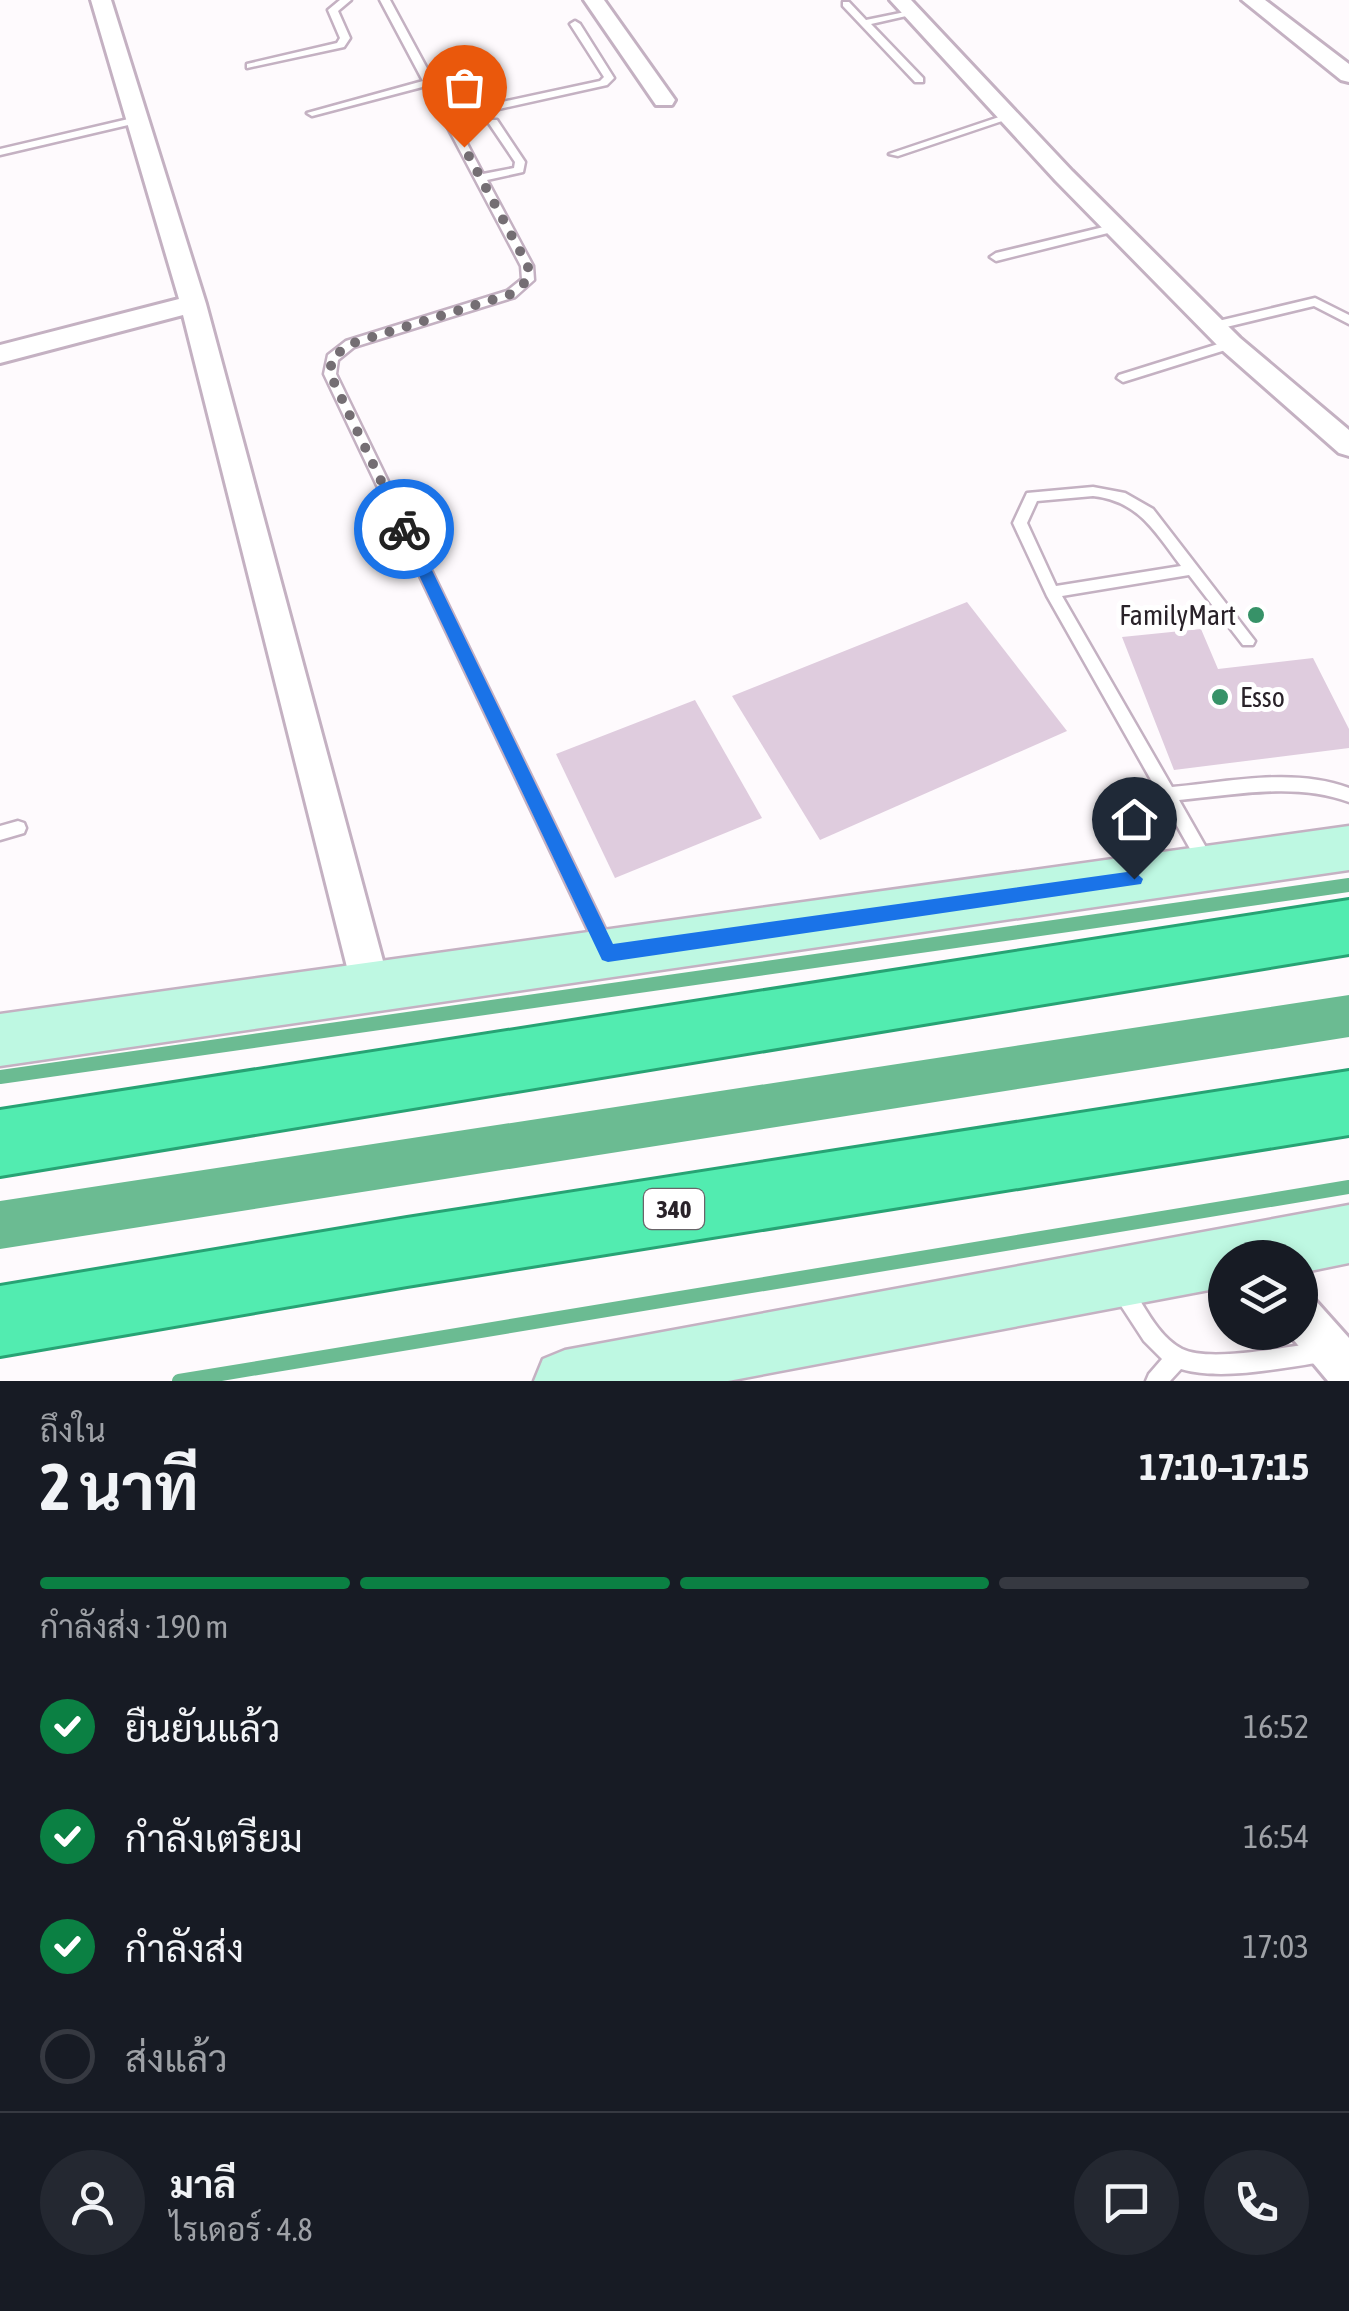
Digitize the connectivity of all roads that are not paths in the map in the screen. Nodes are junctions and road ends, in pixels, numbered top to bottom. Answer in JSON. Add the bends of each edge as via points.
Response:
{"nodes":[{"id":1,"x":101,"y":0,"type":"edge"},
{"id":2,"x":346,"y":0,"type":"edge"},
{"id":3,"x":385,"y":0,"type":"edge"},
{"id":4,"x":594,"y":0,"type":"edge"},
{"id":5,"x":1252,"y":0,"type":"edge"},
{"id":6,"x":846,"y":4,"type":"dead end"},
{"id":7,"x":906,"y":6,"type":"edge"},
{"id":8,"x":864,"y":23,"type":"junction"},
{"id":9,"x":576,"y":24,"type":"dead end"},
{"id":10,"x":251,"y":66,"type":"dead end"},
{"id":11,"x":1349,"y":75,"type":"edge"},
{"id":12,"x":919,"y":80,"type":"dead end"},
{"id":13,"x":429,"y":82,"type":"junction"},
{"id":14,"x":664,"y":100,"type":"dead end"},
{"id":15,"x":312,"y":113,"type":"dead end"},
{"id":16,"x":447,"y":117,"type":"junction"},
{"id":17,"x":1009,"y":117,"type":"junction"},
{"id":18,"x":138,"y":120,"type":"junction"},
{"id":19,"x":493,"y":122,"type":"dead end"},
{"id":20,"x":0,"y":152,"type":"edge"},
{"id":21,"x":894,"y":154,"type":"dead end"},
{"id":22,"x":480,"y":178,"type":"junction"},
{"id":23,"x":1116,"y":228,"type":"junction"},
{"id":24,"x":996,"y":257,"type":"dead end"},
{"id":25,"x":193,"y":304,"type":"junction"},
{"id":26,"x":1349,"y":320,"type":"edge"},
{"id":27,"x":1222,"y":335,"type":"junction"},
{"id":28,"x":0,"y":354,"type":"edge"},
{"id":29,"x":1124,"y":378,"type":"dead end"},
{"id":30,"x":1349,"y":446,"type":"edge"},
{"id":31,"x":1193,"y":569,"type":"junction"},
{"id":32,"x":1052,"y":592,"type":"junction"},
{"id":33,"x":1248,"y":642,"type":"dead end"},
{"id":34,"x":1168,"y":794,"type":"junction"},
{"id":35,"x":1349,"y":795,"type":"edge"},
{"id":36,"x":18,"y":828,"type":"dead end"},
{"id":37,"x":0,"y":833,"type":"edge"},
{"id":38,"x":1349,"y":848,"type":"edge"},
{"id":39,"x":1210,"y":868,"type":"junction"},
{"id":40,"x":1349,"y":927,"type":"edge"},
{"id":41,"x":608,"y":954,"type":"junction"},
{"id":42,"x":371,"y":987,"type":"junction"},
{"id":43,"x":0,"y":1040,"type":"edge"},
{"id":44,"x":1349,"y":1103,"type":"edge"},
{"id":45,"x":0,"y":1143,"type":"edge"},
{"id":46,"x":1349,"y":1234,"type":"edge"},
{"id":47,"x":1318,"y":1240,"type":"edge"},
{"id":48,"x":1208,"y":1262,"type":"edge"},
{"id":49,"x":1113,"y":1276,"type":"junction"},
{"id":50,"x":0,"y":1321,"type":"edge"},
{"id":51,"x":1318,"y":1335,"type":"edge"},
{"id":52,"x":1178,"y":1358,"type":"junction"},
{"id":53,"x":1340,"y":1361,"type":"edge"},
{"id":54,"x":630,"y":1375,"type":"edge"},
{"id":55,"x":565,"y":1381,"type":"edge"},
{"id":56,"x":1156,"y":1381,"type":"edge"}],
"edges":[{"from":1,"to":18,"type":"street"},
{"from":2,"to":10,"type":"lane","via":[[333,10],[345,38],[340,45]]},
{"from":3,"to":13,"type":"lane"},
{"from":4,"to":14,"type":"street"},
{"from":5,"to":11,"type":"street"},
{"from":6,"to":8,"type":"lane"},
{"from":7,"to":8,"type":"lane"},
{"from":7,"to":17,"type":"street"},
{"from":8,"to":12,"type":"lane"},
{"from":9,"to":16,"type":"lane","via":[[610,78]]},
{"from":13,"to":15,"type":"lane"},
{"from":13,"to":16,"type":"lane"},
{"from":16,"to":22,"type":"lane"},
{"from":17,"to":21,"type":"lane"},
{"from":17,"to":23,"type":"street"},
{"from":18,"to":20,"type":"lane"},
{"from":18,"to":25,"type":"street"},
{"from":19,"to":22,"type":"lane","via":[[519,170]]},
{"from":22,"to":41,"type":"lane","via":[[528,266],[528,280],[511,294],[350,344],[332,358],[330,374]]},
{"from":23,"to":24,"type":"lane"},
{"from":23,"to":27,"type":"street"},
{"from":25,"to":28,"type":"street"},
{"from":25,"to":42,"type":"street"},
{"from":26,"to":27,"type":"lane","via":[[1315,302]]},
{"from":27,"to":29,"type":"lane"},
{"from":27,"to":30,"type":"street"},
{"from":31,"to":32,"type":"lane"},
{"from":31,"to":32,"type":"lane","via":[[1127,496],[1032,497],[1020,523]]},
{"from":31,"to":33,"type":"lane"},
{"from":32,"to":34,"type":"lane"},
{"from":34,"to":35,"type":"lane","via":[[1313,785]]},
{"from":34,"to":39,"type":"lane"},
{"from":36,"to":37,"type":"lane"},
{"from":38,"to":39,"type":"main road"},
{"from":39,"to":41,"type":"main road"},
{"from":40,"to":45,"type":"highway"},
{"from":41,"to":42,"type":"main road"},
{"from":42,"to":43,"type":"main road"},
{"from":44,"to":50,"type":"highway","number":"340"},
{"from":46,"to":47,"type":"main road"},
{"from":48,"to":49,"type":"main road"},
{"from":49,"to":52,"type":"lane","via":[[1158,1341]]},
{"from":49,"to":54,"type":"main road"},
{"from":51,"to":53,"type":"street"},
{"from":52,"to":53,"type":"lane"},
{"from":52,"to":56,"type":"lane"},
{"from":54,"to":55,"type":"main road"}]}
